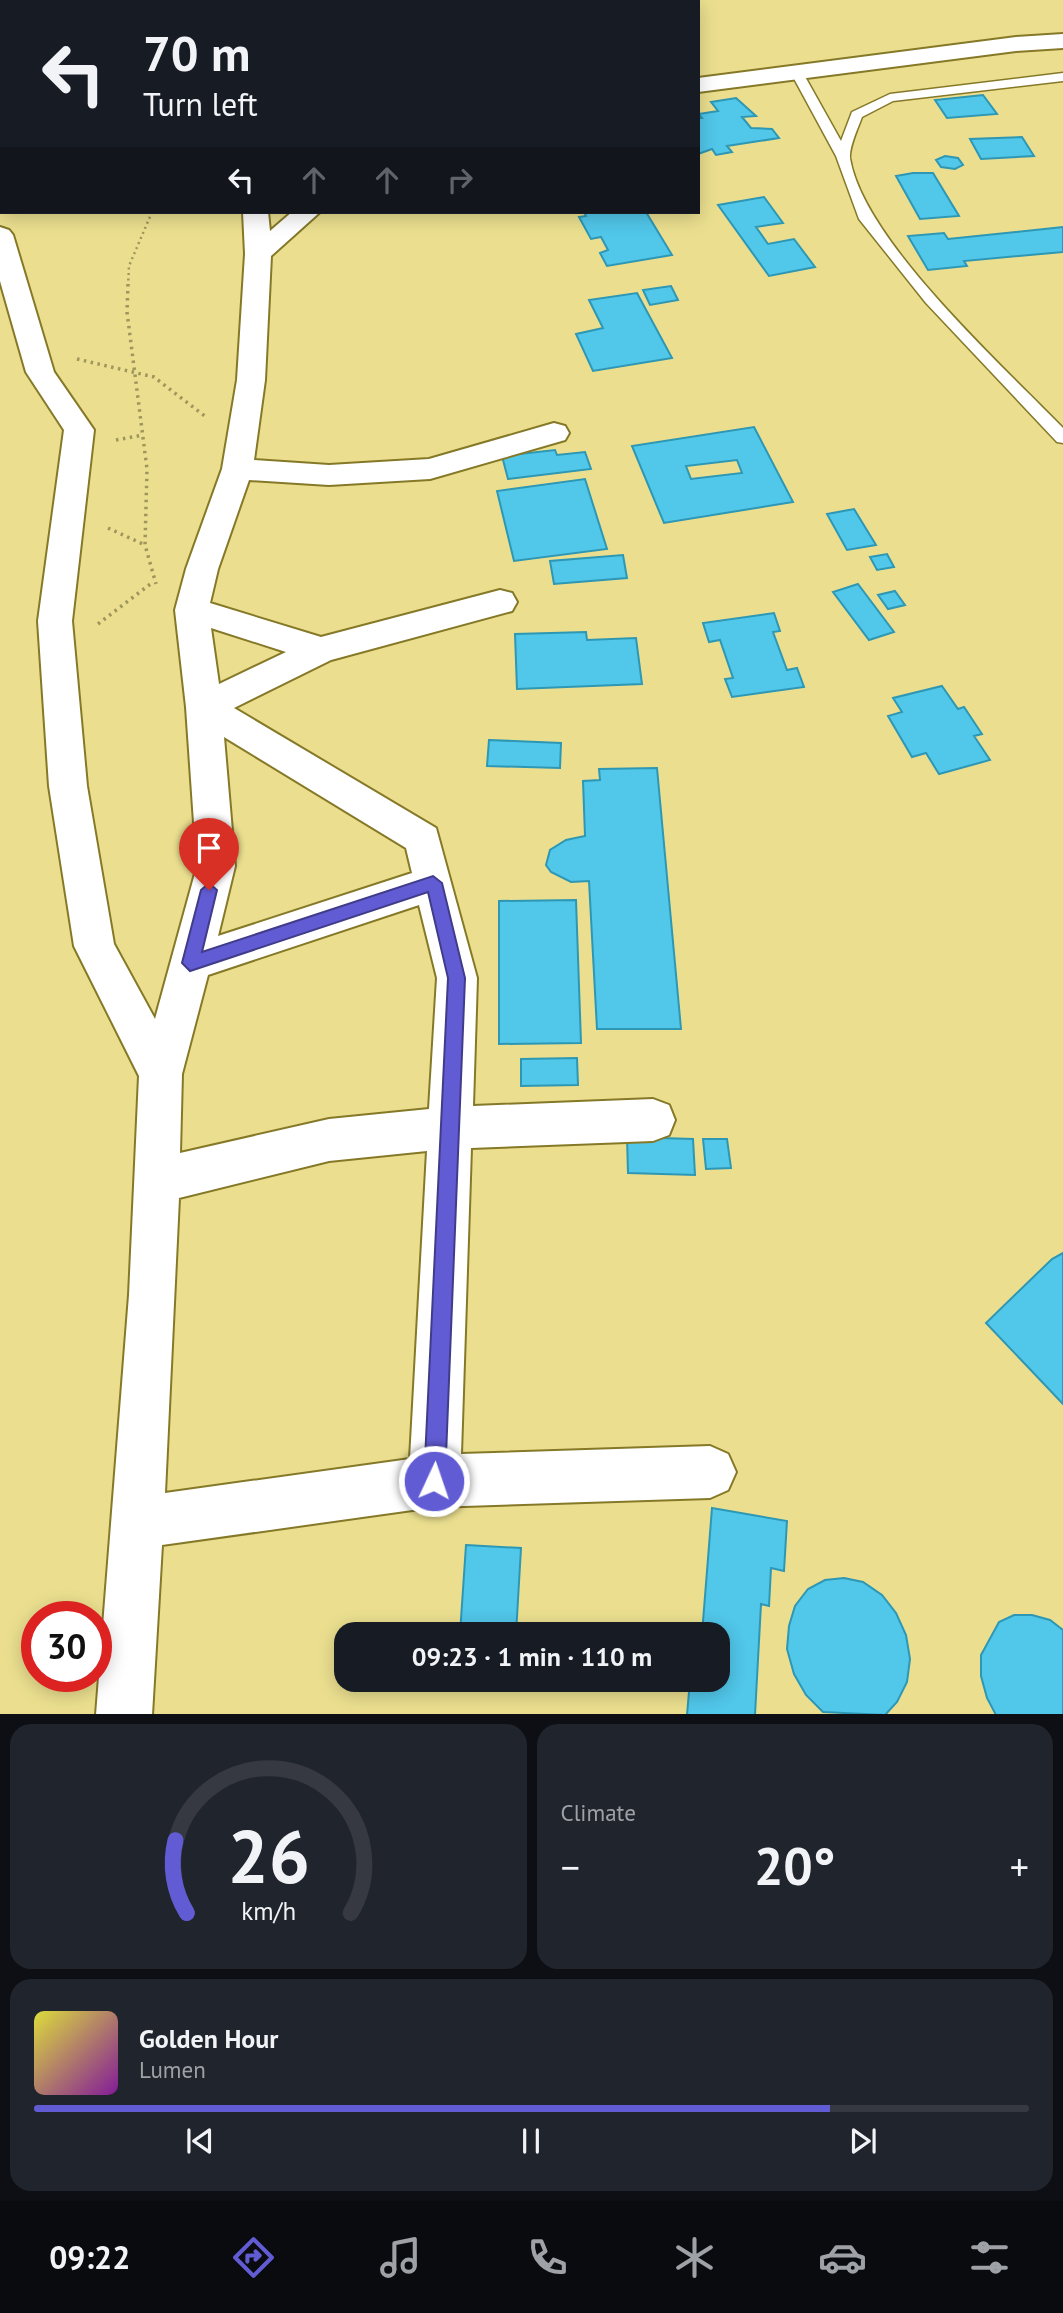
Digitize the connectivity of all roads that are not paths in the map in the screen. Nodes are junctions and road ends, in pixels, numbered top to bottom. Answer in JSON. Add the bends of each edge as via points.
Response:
{"nodes":[{"id":1,"x":1063,"y":41,"type":"edge"},
{"id":2,"x":797,"y":73,"type":"junction"},
{"id":3,"x":1063,"y":78,"type":"edge"},
{"id":4,"x":700,"y":85,"type":"edge"},
{"id":5,"x":843,"y":156,"type":"junction"},
{"id":6,"x":256,"y":214,"type":"edge"},
{"id":7,"x":305,"y":214,"type":"edge"},
{"id":8,"x":0,"y":235,"type":"edge"},
{"id":9,"x":258,"y":254,"type":"junction"},
{"id":10,"x":554,"y":433,"type":"dead end"},
{"id":11,"x":1063,"y":438,"type":"edge"},
{"id":12,"x":237,"y":469,"type":"junction"},
{"id":13,"x":500,"y":602,"type":"dead end"},
{"id":14,"x":192,"y":610,"type":"junction"},
{"id":15,"x":321,"y":650,"type":"junction"},
{"id":16,"x":204,"y":707,"type":"junction"},
{"id":17,"x":433,"y":883,"type":"junction"},
{"id":18,"x":190,"y":963,"type":"junction"},
{"id":19,"x":162,"y":1074,"type":"junction"},
{"id":20,"x":653,"y":1120,"type":"dead end"},
{"id":21,"x":450,"y":1129,"type":"junction"},
{"id":22,"x":157,"y":1181,"type":"junction"},
{"id":23,"x":710,"y":1472,"type":"dead end"},
{"id":24,"x":434,"y":1481,"type":"junction"},
{"id":25,"x":136,"y":1524,"type":"junction"},
{"id":26,"x":124,"y":1714,"type":"edge"}],
"edges":[{"from":1,"to":2,"type":"street"},
{"from":2,"to":4,"type":"street"},
{"from":2,"to":5,"type":"lane"},
{"from":3,"to":5,"type":"lane","via":[[890,98],[856,115]]},
{"from":5,"to":11,"type":"lane","via":[[864,216],[931,300]]},
{"from":6,"to":9,"type":"street"},
{"from":7,"to":9,"type":"street"},
{"from":8,"to":19,"type":"street","via":[[40,372],[79,430],[55,621],[68,786],[94,946]]},
{"from":9,"to":12,"type":"street","via":[[251,380]]},
{"from":10,"to":12,"type":"street","via":[[430,469],[329,475]]},
{"from":12,"to":14,"type":"street"},
{"from":13,"to":15,"type":"street"},
{"from":14,"to":15,"type":"street"},
{"from":14,"to":16,"type":"street"},
{"from":15,"to":16,"type":"street"},
{"from":16,"to":17,"type":"street","via":[[423,839]]},
{"from":16,"to":18,"type":"street","via":[[216,866]]},
{"from":17,"to":18,"type":"street"},
{"from":17,"to":21,"type":"street","via":[[457,978]]},
{"from":18,"to":19,"type":"street"},
{"from":19,"to":22,"type":"street"},
{"from":20,"to":21,"type":"street"},
{"from":21,"to":22,"type":"street","via":[[328,1140]]},
{"from":21,"to":24,"type":"street"},
{"from":22,"to":25,"type":"street"},
{"from":23,"to":24,"type":"street"},
{"from":24,"to":25,"type":"street"},
{"from":25,"to":26,"type":"street"}]}
